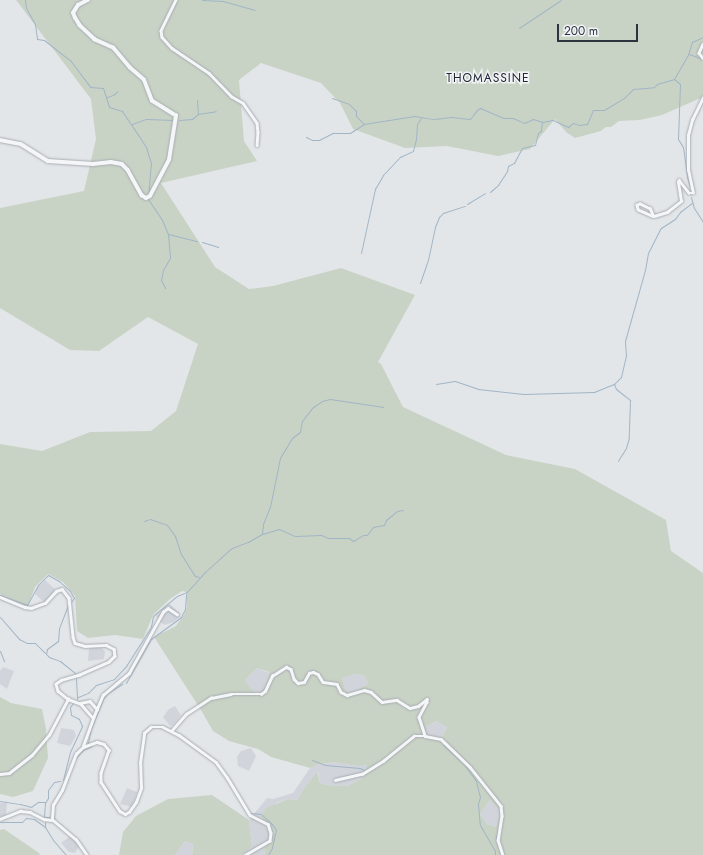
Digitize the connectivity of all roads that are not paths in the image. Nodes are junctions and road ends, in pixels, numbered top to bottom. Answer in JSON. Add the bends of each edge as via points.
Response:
{"nodes":[{"id":1,"x":88,"y":0,"type":"edge"},
{"id":2,"x":176,"y":0,"type":"edge"},
{"id":3,"x":703,"y":44,"type":"edge"},
{"id":4,"x":703,"y":58,"type":"edge"},
{"id":5,"x":703,"y":98,"type":"edge"},
{"id":6,"x":0,"y":140,"type":"edge"},
{"id":7,"x":257,"y":145,"type":"dead end"},
{"id":8,"x":653,"y":216,"type":"junction"},
{"id":9,"x":0,"y":597,"type":"edge"},
{"id":10,"x":177,"y":614,"type":"dead end"},
{"id":11,"x":68,"y":700,"type":"junction"},
{"id":12,"x":80,"y":703,"type":"junction"},
{"id":13,"x":97,"y":709,"type":"junction"},
{"id":14,"x":93,"y":718,"type":"junction"},
{"id":15,"x":172,"y":730,"type":"junction"},
{"id":16,"x":425,"y":736,"type":"junction"},
{"id":17,"x":83,"y":747,"type":"junction"},
{"id":18,"x":0,"y":774,"type":"edge"},
{"id":19,"x":335,"y":780,"type":"dead end"},
{"id":20,"x":0,"y":819,"type":"edge"},
{"id":21,"x":52,"y":820,"type":"junction"},
{"id":22,"x":87,"y":855,"type":"edge"},
{"id":23,"x":246,"y":855,"type":"edge"},
{"id":24,"x":502,"y":855,"type":"edge"}],
"edges":[{"from":1,"to":6,"type":"street","via":[[78,5],[74,13],[80,26],[95,40],[113,48],[144,80],[152,101],[176,116],[169,160],[150,196],[143,196],[122,164],[48,161],[21,144]]},
{"from":2,"to":7,"type":"street","via":[[161,31],[162,37],[172,48],[209,73],[231,96],[243,103],[257,123]]},
{"from":3,"to":4,"type":"street","via":[[699,52]]},
{"from":5,"to":8,"type":"street","via":[[689,131],[688,170],[692,193],[689,193],[678,180],[681,202],[667,213]]},
{"from":8,"to":8,"type":"street","via":[[638,209],[637,205],[650,209]]},
{"from":9,"to":11,"type":"street","via":[[25,608],[32,608],[45,603],[56,591],[62,589],[69,598],[75,643],[85,646],[106,645],[114,649],[114,656],[106,663],[58,682],[57,690]]},
{"from":10,"to":13,"type":"street","via":[[168,608],[163,612],[129,673],[103,695]]},
{"from":11,"to":12,"type":"street"},
{"from":11,"to":18,"type":"street","via":[[48,735],[32,755],[10,773]]},
{"from":12,"to":13,"type":"street","via":[[90,701]]},
{"from":12,"to":14,"type":"street"},
{"from":13,"to":14,"type":"street"},
{"from":14,"to":17,"type":"street"},
{"from":15,"to":16,"type":"street","via":[[186,714],[211,698],[231,694],[261,694],[266,690],[272,676],[286,667],[291,669],[294,679],[299,683],[304,682],[309,673],[313,672],[318,674],[323,682],[337,684],[347,695],[364,690],[371,692],[382,702],[398,700],[410,708],[427,699],[419,717]]},
{"from":15,"to":17,"type":"street","via":[[156,726],[145,731],[140,762],[141,788],[134,805],[127,813],[118,809],[101,782],[108,747],[98,742]]},
{"from":15,"to":23,"type":"street","via":[[216,762],[248,813],[268,824],[270,841]]},
{"from":16,"to":19,"type":"street","via":[[411,738],[362,774]]},
{"from":16,"to":24,"type":"street","via":[[444,741],[470,767],[499,803],[503,815],[498,840]]},
{"from":17,"to":21,"type":"street","via":[[74,756],[62,790],[53,804]]},
{"from":20,"to":21,"type":"street","via":[[20,811]]},
{"from":21,"to":22,"type":"street","via":[[76,839]]}]}
